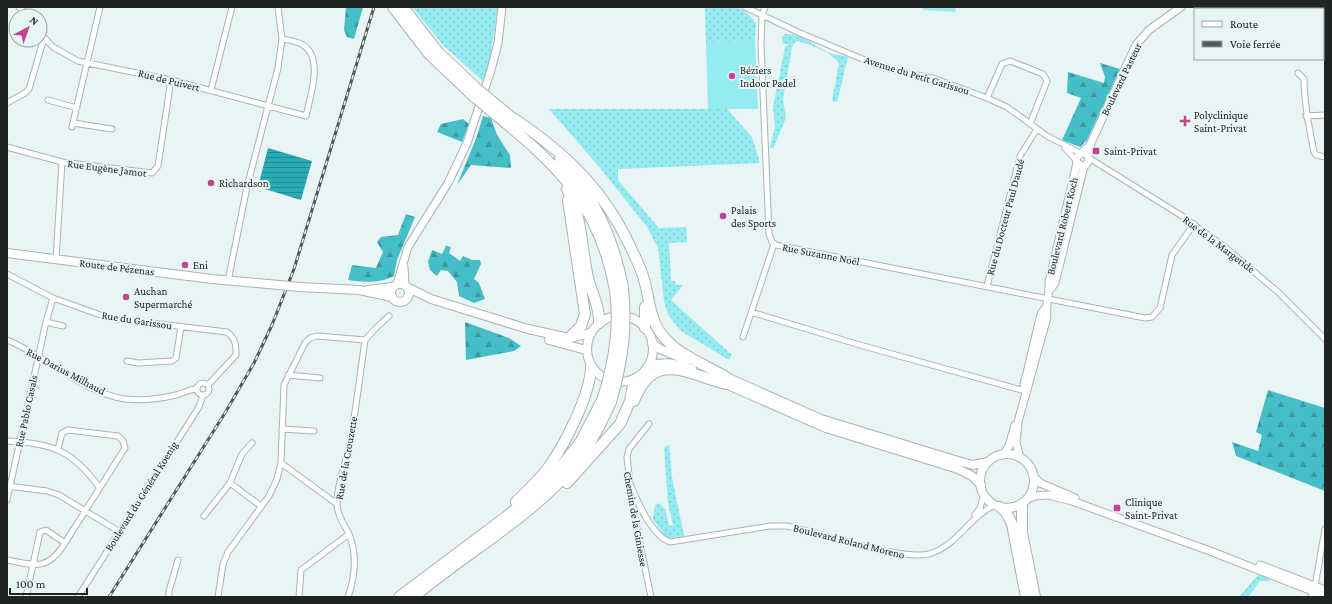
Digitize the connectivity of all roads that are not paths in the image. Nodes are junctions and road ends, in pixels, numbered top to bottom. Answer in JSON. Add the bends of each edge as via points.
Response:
{"nodes":[{"id":1,"x":100,"y":7,"type":"edge"},
{"id":2,"x":232,"y":7,"type":"edge"},
{"id":3,"x":278,"y":7,"type":"edge"},
{"id":4,"x":502,"y":7,"type":"edge"},
{"id":5,"x":745,"y":7,"type":"edge"},
{"id":6,"x":765,"y":7,"type":"edge"},
{"id":7,"x":1181,"y":7,"type":"edge"},
{"id":8,"x":397,"y":8,"type":"edge"},
{"id":9,"x":762,"y":16,"type":"junction"},
{"id":10,"x":282,"y":39,"type":"junction"},
{"id":11,"x":48,"y":41,"type":"edge"},
{"id":12,"x":41,"y":48,"type":"edge"},
{"id":13,"x":87,"y":64,"type":"junction"},
{"id":14,"x":1298,"y":73,"type":"dead end"},
{"id":15,"x":171,"y":80,"type":"junction"},
{"id":16,"x":211,"y":90,"type":"junction"},
{"id":17,"x":988,"y":98,"type":"junction"},
{"id":18,"x":48,"y":100,"type":"dead end"},
{"id":19,"x":7,"y":103,"type":"edge"},
{"id":20,"x":268,"y":106,"type":"junction"},
{"id":21,"x":491,"y":106,"type":"junction"},
{"id":22,"x":77,"y":108,"type":"junction"},
{"id":23,"x":1325,"y":115,"type":"edge"},
{"id":24,"x":1306,"y":116,"type":"junction"},
{"id":25,"x":513,"y":118,"type":"junction"},
{"id":26,"x":1030,"y":124,"type":"junction"},
{"id":27,"x":112,"y":129,"type":"dead end"},
{"id":28,"x":1037,"y":129,"type":"junction"},
{"id":29,"x":7,"y":147,"type":"edge"},
{"id":30,"x":543,"y":154,"type":"junction"},
{"id":31,"x":1325,"y":157,"type":"edge"},
{"id":32,"x":1083,"y":159,"type":"junction"},
{"id":33,"x":62,"y":162,"type":"junction"},
{"id":34,"x":564,"y":184,"type":"junction"},
{"id":35,"x":1194,"y":224,"type":"junction"},
{"id":36,"x":774,"y":244,"type":"junction"},
{"id":37,"x":630,"y":247,"type":"junction"},
{"id":38,"x":7,"y":253,"type":"edge"},
{"id":39,"x":56,"y":259,"type":"junction"},
{"id":40,"x":7,"y":274,"type":"edge"},
{"id":41,"x":228,"y":281,"type":"junction"},
{"id":42,"x":401,"y":286,"type":"junction"},
{"id":43,"x":987,"y":286,"type":"junction"},
{"id":44,"x":619,"y":288,"type":"junction"},
{"id":45,"x":359,"y":290,"type":"junction"},
{"id":46,"x":392,"y":297,"type":"junction"},
{"id":47,"x":53,"y":298,"type":"junction"},
{"id":48,"x":1048,"y":298,"type":"junction"},
{"id":49,"x":408,"y":299,"type":"junction"},
{"id":50,"x":431,"y":299,"type":"junction"},
{"id":51,"x":751,"y":312,"type":"junction"},
{"id":52,"x":389,"y":316,"type":"dead end"},
{"id":53,"x":492,"y":318,"type":"junction"},
{"id":54,"x":46,"y":322,"type":"junction"},
{"id":55,"x":599,"y":323,"type":"junction"},
{"id":56,"x":63,"y":326,"type":"dead end"},
{"id":57,"x":181,"y":327,"type":"junction"},
{"id":58,"x":645,"y":328,"type":"junction"},
{"id":59,"x":590,"y":333,"type":"junction"},
{"id":60,"x":743,"y":337,"type":"dead end"},
{"id":61,"x":568,"y":338,"type":"junction"},
{"id":62,"x":1325,"y":339,"type":"edge"},
{"id":63,"x":7,"y":340,"type":"edge"},
{"id":64,"x":366,"y":340,"type":"junction"},
{"id":65,"x":652,"y":343,"type":"junction"},
{"id":66,"x":586,"y":350,"type":"junction"},
{"id":67,"x":38,"y":357,"type":"junction"},
{"id":68,"x":127,"y":361,"type":"dead end"},
{"id":69,"x":591,"y":366,"type":"junction"},
{"id":70,"x":648,"y":366,"type":"junction"},
{"id":71,"x":288,"y":375,"type":"junction"},
{"id":72,"x":320,"y":378,"type":"dead end"},
{"id":73,"x":634,"y":380,"type":"junction"},
{"id":74,"x":726,"y":381,"type":"junction"},
{"id":75,"x":208,"y":385,"type":"junction"},
{"id":76,"x":197,"y":389,"type":"junction"},
{"id":77,"x":1025,"y":391,"type":"junction"},
{"id":78,"x":203,"y":395,"type":"junction"},
{"id":79,"x":607,"y":400,"type":"junction"},
{"id":80,"x":1018,"y":422,"type":"junction"},
{"id":81,"x":649,"y":424,"type":"dead end"},
{"id":82,"x":282,"y":429,"type":"junction"},
{"id":83,"x":615,"y":430,"type":"junction"},
{"id":84,"x":314,"y":431,"type":"dead end"},
{"id":85,"x":7,"y":441,"type":"edge"},
{"id":86,"x":19,"y":442,"type":"junction"},
{"id":87,"x":252,"y":443,"type":"dead end"},
{"id":88,"x":58,"y":449,"type":"junction"},
{"id":89,"x":1003,"y":455,"type":"junction"},
{"id":90,"x":1020,"y":458,"type":"junction"},
{"id":91,"x":988,"y":462,"type":"junction"},
{"id":92,"x":281,"y":463,"type":"junction"},
{"id":93,"x":1033,"y":476,"type":"junction"},
{"id":94,"x":230,"y":483,"type":"junction"},
{"id":95,"x":981,"y":485,"type":"junction"},
{"id":96,"x":8,"y":486,"type":"edge"},
{"id":97,"x":631,"y":486,"type":"junction"},
{"id":98,"x":99,"y":487,"type":"junction"},
{"id":99,"x":984,"y":494,"type":"junction"},
{"id":100,"x":7,"y":500,"type":"edge"},
{"id":101,"x":1024,"y":502,"type":"junction"},
{"id":102,"x":337,"y":504,"type":"junction"},
{"id":103,"x":261,"y":506,"type":"junction"},
{"id":104,"x":998,"y":506,"type":"junction"},
{"id":105,"x":85,"y":511,"type":"junction"},
{"id":106,"x":204,"y":516,"type":"dead end"},
{"id":107,"x":968,"y":524,"type":"junction"},
{"id":108,"x":1325,"y":529,"type":"edge"},
{"id":109,"x":120,"y":532,"type":"junction"},
{"id":110,"x":349,"y":534,"type":"junction"},
{"id":111,"x":65,"y":543,"type":"junction"},
{"id":112,"x":472,"y":543,"type":"junction"},
{"id":113,"x":482,"y":546,"type":"junction"},
{"id":114,"x":7,"y":560,"type":"edge"},
{"id":115,"x":178,"y":560,"type":"dead end"},
{"id":116,"x":32,"y":565,"type":"junction"},
{"id":117,"x":441,"y":566,"type":"junction"},
{"id":118,"x":1325,"y":590,"type":"edge"},
{"id":119,"x":1313,"y":591,"type":"edge"},
{"id":120,"x":1325,"y":596,"type":"edge"},
{"id":121,"x":26,"y":597,"type":"edge"},
{"id":122,"x":78,"y":597,"type":"edge"},
{"id":123,"x":169,"y":597,"type":"edge"},
{"id":124,"x":218,"y":597,"type":"edge"},
{"id":125,"x":299,"y":597,"type":"edge"},
{"id":126,"x":348,"y":597,"type":"edge"},
{"id":127,"x":395,"y":597,"type":"edge"},
{"id":128,"x":399,"y":597,"type":"edge"},
{"id":129,"x":414,"y":597,"type":"edge"},
{"id":130,"x":650,"y":597,"type":"edge"},
{"id":131,"x":1026,"y":597,"type":"edge"},
{"id":132,"x":1035,"y":597,"type":"edge"}],
"edges":[{"from":1,"to":13,"type":"street"},
{"from":2,"to":16,"type":"street"},
{"from":3,"to":10,"type":"street"},
{"from":4,"to":42,"type":"street","via":[[498,43],[467,143],[448,183],[411,243],[404,263]]},
{"from":5,"to":9,"type":"street","name":"Avenue du Petit Garissou"},
{"from":6,"to":9,"type":"street","name":"Rue Suzanne Noël"},
{"from":7,"to":32,"type":"street","name":"Boulevard Pasteur","via":[[1149,30],[1136,45]]},
{"from":8,"to":21,"type":"highway","bridge":true,"via":[[429,54]]},
{"from":9,"to":17,"type":"street","name":"Avenue du Petit Garissou","via":[[884,68],[936,79]]},
{"from":9,"to":36,"type":"street","name":"Rue Suzanne Noël","via":[[761,48],[769,234]]},
{"from":10,"to":20,"type":"street","via":[[278,68]]},
{"from":10,"to":20,"type":"street","name":"Rue de Puivert","via":[[298,42],[313,57],[313,83],[306,116]]},
{"from":11,"to":13,"type":"street","name":"Rue de Puivert","via":[[64,55]]},
{"from":12,"to":19,"type":"street","via":[[29,89]]},
{"from":13,"to":15,"type":"street","name":"Rue de Puivert"},
{"from":13,"to":22,"type":"street"},
{"from":14,"to":24,"type":"street","via":[[1304,79]]},
{"from":15,"to":16,"type":"street","name":"Rue de Puivert"},
{"from":15,"to":33,"type":"street","name":"Rue Eugène Jamot","via":[[158,166],[155,171],[150,174]]},
{"from":16,"to":20,"type":"street","name":"Rue de Puivert"},
{"from":17,"to":26,"type":"street","name":"Avenue du Petit Garissou","via":[[1007,107]]},
{"from":17,"to":26,"type":"street","via":[[1005,62],[1010,61],[1043,74],[1047,81]]},
{"from":18,"to":22,"type":"street"},
{"from":20,"to":41,"type":"street"},
{"from":21,"to":25,"type":"highway"},
{"from":21,"to":30,"type":"highway"},
{"from":22,"to":27,"type":"street","via":[[72,125]]},
{"from":23,"to":24,"type":"street"},
{"from":24,"to":31,"type":"street","via":[[1314,152]]},
{"from":25,"to":37,"type":"highway","via":[[556,150],[587,179],[606,202]]},
{"from":25,"to":44,"type":"highway","via":[[567,168],[594,204],[617,258]]},
{"from":26,"to":28,"type":"street","name":"Avenue du Petit Garissou"},
{"from":28,"to":32,"type":"street","name":"Avenue du Petit Garissou"},
{"from":28,"to":43,"type":"street","name":"Rue du Docteur Paul Daudé","via":[[1020,156]]},
{"from":29,"to":33,"type":"street","name":"Rue Eugène Jamot"},
{"from":30,"to":34,"type":"highway"},
{"from":30,"to":44,"type":"highway","via":[[566,179],[595,224]]},
{"from":32,"to":35,"type":"street","name":"Rue de la Margeride","via":[[1100,165]]},
{"from":32,"to":48,"type":"street","name":"Boulevard Robert Koch","via":[[1048,282]]},
{"from":33,"to":39,"type":"street"},
{"from":34,"to":55,"type":"highway","via":[[578,211],[588,277],[599,311]]},
{"from":34,"to":61,"type":"highway","via":[[572,219],[585,314],[581,326]]},
{"from":35,"to":48,"type":"street","name":"Rue Suzanne Noël","via":[[1172,255],[1160,308],[1152,317],[1145,318]]},
{"from":35,"to":62,"type":"street","name":"Rue de la Margeride","via":[[1254,270]]},
{"from":36,"to":43,"type":"street","name":"Rue Suzanne Noël"},
{"from":36,"to":51,"type":"street"},
{"from":37,"to":58,"type":"highway","via":[[644,291]]},
{"from":37,"to":74,"type":"highway","via":[[642,273],[651,315],[658,330],[671,344]]},
{"from":38,"to":39,"type":"main road","name":"Route de Pézenas"},
{"from":39,"to":41,"type":"main road","name":"Route de Pézenas"},
{"from":40,"to":47,"type":"street","name":"Rue du Garissou"},
{"from":41,"to":45,"type":"main road","name":"Route de Pézenas","bridge":true},
{"from":42,"to":45,"type":"main road","name":"Route de Pézenas"},
{"from":42,"to":46,"type":"main road"},
{"from":42,"to":49,"type":"main road","via":[[410,293]]},
{"from":42,"to":50,"type":"main road"},
{"from":43,"to":48,"type":"street","name":"Rue Suzanne Noël"},
{"from":44,"to":79,"type":"highway","bridge":true,"via":[[626,314],[624,343],[621,367]]},
{"from":45,"to":46,"type":"main road","name":"Route de Pézenas"},
{"from":46,"to":49,"type":"main road","name":"Route de Pézenas","via":[[399,302]]},
{"from":47,"to":54,"type":"street","name":"Rue Pablo Casals"},
{"from":47,"to":57,"type":"street","name":"Rue du Garissou","via":[[109,318]]},
{"from":48,"to":77,"type":"street","name":"Boulevard Robert Koch","via":[[1041,314],[1024,383]]},
{"from":49,"to":50,"type":"main road"},
{"from":50,"to":53,"type":"main road"},
{"from":51,"to":60,"type":"street"},
{"from":51,"to":77,"type":"street"},
{"from":52,"to":64,"type":"street"},
{"from":53,"to":61,"type":"main road"},
{"from":53,"to":66,"type":"main road","via":[[528,335]]},
{"from":54,"to":56,"type":"street"},
{"from":54,"to":67,"type":"street","name":"Rue Pablo Casals"},
{"from":55,"to":58,"type":"main road","via":[[622,316],[634,319]]},
{"from":55,"to":59,"type":"main road"},
{"from":57,"to":68,"type":"street","via":[[176,358],[172,361]]},
{"from":57,"to":75,"type":"street","name":"Rue du Garissou","via":[[228,332],[233,337],[236,355]]},
{"from":58,"to":65,"type":"main road"},
{"from":59,"to":61,"type":"main road"},
{"from":59,"to":66,"type":"main road"},
{"from":63,"to":67,"type":"street","name":"Rue Darius Milhaud"},
{"from":64,"to":71,"type":"street","via":[[317,336],[310,338],[305,342]]},
{"from":64,"to":102,"type":"street","name":"Rue de la Crouzette","via":[[350,445],[340,479]]},
{"from":65,"to":70,"type":"main road","via":[[653,354]]},
{"from":65,"to":74,"type":"main road"},
{"from":66,"to":69,"type":"main road"},
{"from":67,"to":76,"type":"street","name":"Rue Darius Milhaud","via":[[84,383],[118,397],[143,400]]},
{"from":67,"to":86,"type":"street","name":"Rue Pablo Casals"},
{"from":69,"to":73,"type":"main road","via":[[599,376],[609,381]]},
{"from":69,"to":112,"type":"highway","via":[[590,382],[583,400],[548,468]]},
{"from":70,"to":73,"type":"main road"},
{"from":70,"to":74,"type":"main road","via":[[676,364]]},
{"from":71,"to":72,"type":"street"},
{"from":71,"to":82,"type":"street","via":[[284,385]]},
{"from":73,"to":83,"type":"highway","via":[[625,415]]},
{"from":74,"to":83,"type":"highway","via":[[673,369],[659,371],[645,379],[625,422]]},
{"from":74,"to":91,"type":"main road","via":[[836,424],[958,461],[979,465]]},
{"from":74,"to":95,"type":"main road","via":[[826,428],[958,469],[972,476]]},
{"from":75,"to":76,"type":"street","via":[[200,384]]},
{"from":75,"to":78,"type":"street","via":[[209,391]]},
{"from":76,"to":78,"type":"street","via":[[198,393]]},
{"from":77,"to":80,"type":"street","name":"Boulevard Robert Koch"},
{"from":78,"to":109,"type":"street","name":"Boulevard du Général Koenig","via":[[199,407]]},
{"from":79,"to":112,"type":"highway","via":[[563,466],[533,496]]},
{"from":79,"to":113,"type":"highway","via":[[595,436],[567,474],[547,494]]},
{"from":80,"to":89,"type":"street","name":"Boulevard Robert Koch","via":[[1008,450]]},
{"from":80,"to":90,"type":"street","name":"Boulevard Robert Koch","via":[[1016,443]]},
{"from":81,"to":97,"type":"street","name":"Chemin de la Giniesse","via":[[629,449],[626,457]]},
{"from":82,"to":84,"type":"street"},
{"from":82,"to":92,"type":"street"},
{"from":83,"to":113,"type":"highway","via":[[582,469],[543,506],[496,540]]},
{"from":85,"to":86,"type":"street"},
{"from":86,"to":88,"type":"street"},
{"from":86,"to":96,"type":"street","name":"Rue Pablo Casals"},
{"from":87,"to":94,"type":"street","via":[[242,454]]},
{"from":88,"to":98,"type":"street","via":[[86,468]]},
{"from":88,"to":98,"type":"street","via":[[62,433],[68,430],[118,436],[124,441],[125,448]]},
{"from":89,"to":90,"type":"main road"},
{"from":89,"to":91,"type":"main road"},
{"from":90,"to":93,"type":"main road","via":[[1028,464]]},
{"from":91,"to":95,"type":"main road","via":[[981,474]]},
{"from":92,"to":102,"type":"street"},
{"from":92,"to":103,"type":"street","via":[[271,490]]},
{"from":93,"to":101,"type":"main road","via":[[1033,487]]},
{"from":93,"to":119,"type":"street","via":[[1040,483],[1069,496]]},
{"from":94,"to":103,"type":"street"},
{"from":94,"to":106,"type":"street"},
{"from":95,"to":99,"type":"main road"},
{"from":96,"to":100,"type":"street","name":"Rue Pablo Casals"},
{"from":96,"to":105,"type":"street","via":[[47,491],[59,495]]},
{"from":97,"to":107,"type":"street","name":"Boulevard Roland Moreno","via":[[638,503],[658,534],[670,542],[770,526],[786,526],[898,554],[919,556],[932,554],[946,546]]},
{"from":97,"to":130,"type":"street","name":"Chemin de la Giniesse"},
{"from":98,"to":105,"type":"street"},
{"from":99,"to":104,"type":"main road"},
{"from":99,"to":107,"type":"street","name":"Boulevard Roland Moreno","via":[[980,508]]},
{"from":101,"to":104,"type":"main road","via":[[1011,508]]},
{"from":101,"to":119,"type":"street","via":[[1035,496],[1048,495],[1072,501]]},
{"from":101,"to":132,"type":"highway","via":[[1022,534]]},
{"from":102,"to":110,"type":"street","name":"Rue de la Crouzette","via":[[338,513]]},
{"from":103,"to":124,"type":"street","via":[[228,552],[223,564]]},
{"from":104,"to":107,"type":"street","name":"Boulevard Roland Moreno","via":[[982,512]]},
{"from":104,"to":131,"type":"highway","via":[[1006,512],[1012,524]]},
{"from":105,"to":109,"type":"street"},
{"from":105,"to":111,"type":"street"},
{"from":108,"to":119,"type":"street"},
{"from":109,"to":122,"type":"street","name":"Boulevard du Général Koenig"},
{"from":110,"to":125,"type":"street","via":[[301,570]]},
{"from":110,"to":126,"type":"street","name":"Rue de la Crouzette","via":[[354,546],[354,558]]},
{"from":111,"to":116,"type":"street","via":[[52,560],[38,566]]},
{"from":111,"to":116,"type":"street","via":[[42,530],[38,535]]},
{"from":112,"to":117,"type":"highway"},
{"from":113,"to":129,"type":"highway"},
{"from":114,"to":116,"type":"street"},
{"from":115,"to":123,"type":"street"},
{"from":116,"to":121,"type":"street"},
{"from":117,"to":127,"type":"highway","via":[[419,578]]},
{"from":117,"to":128,"type":"highway"},
{"from":118,"to":119,"type":"street"},
{"from":119,"to":120,"type":"street"}]}
